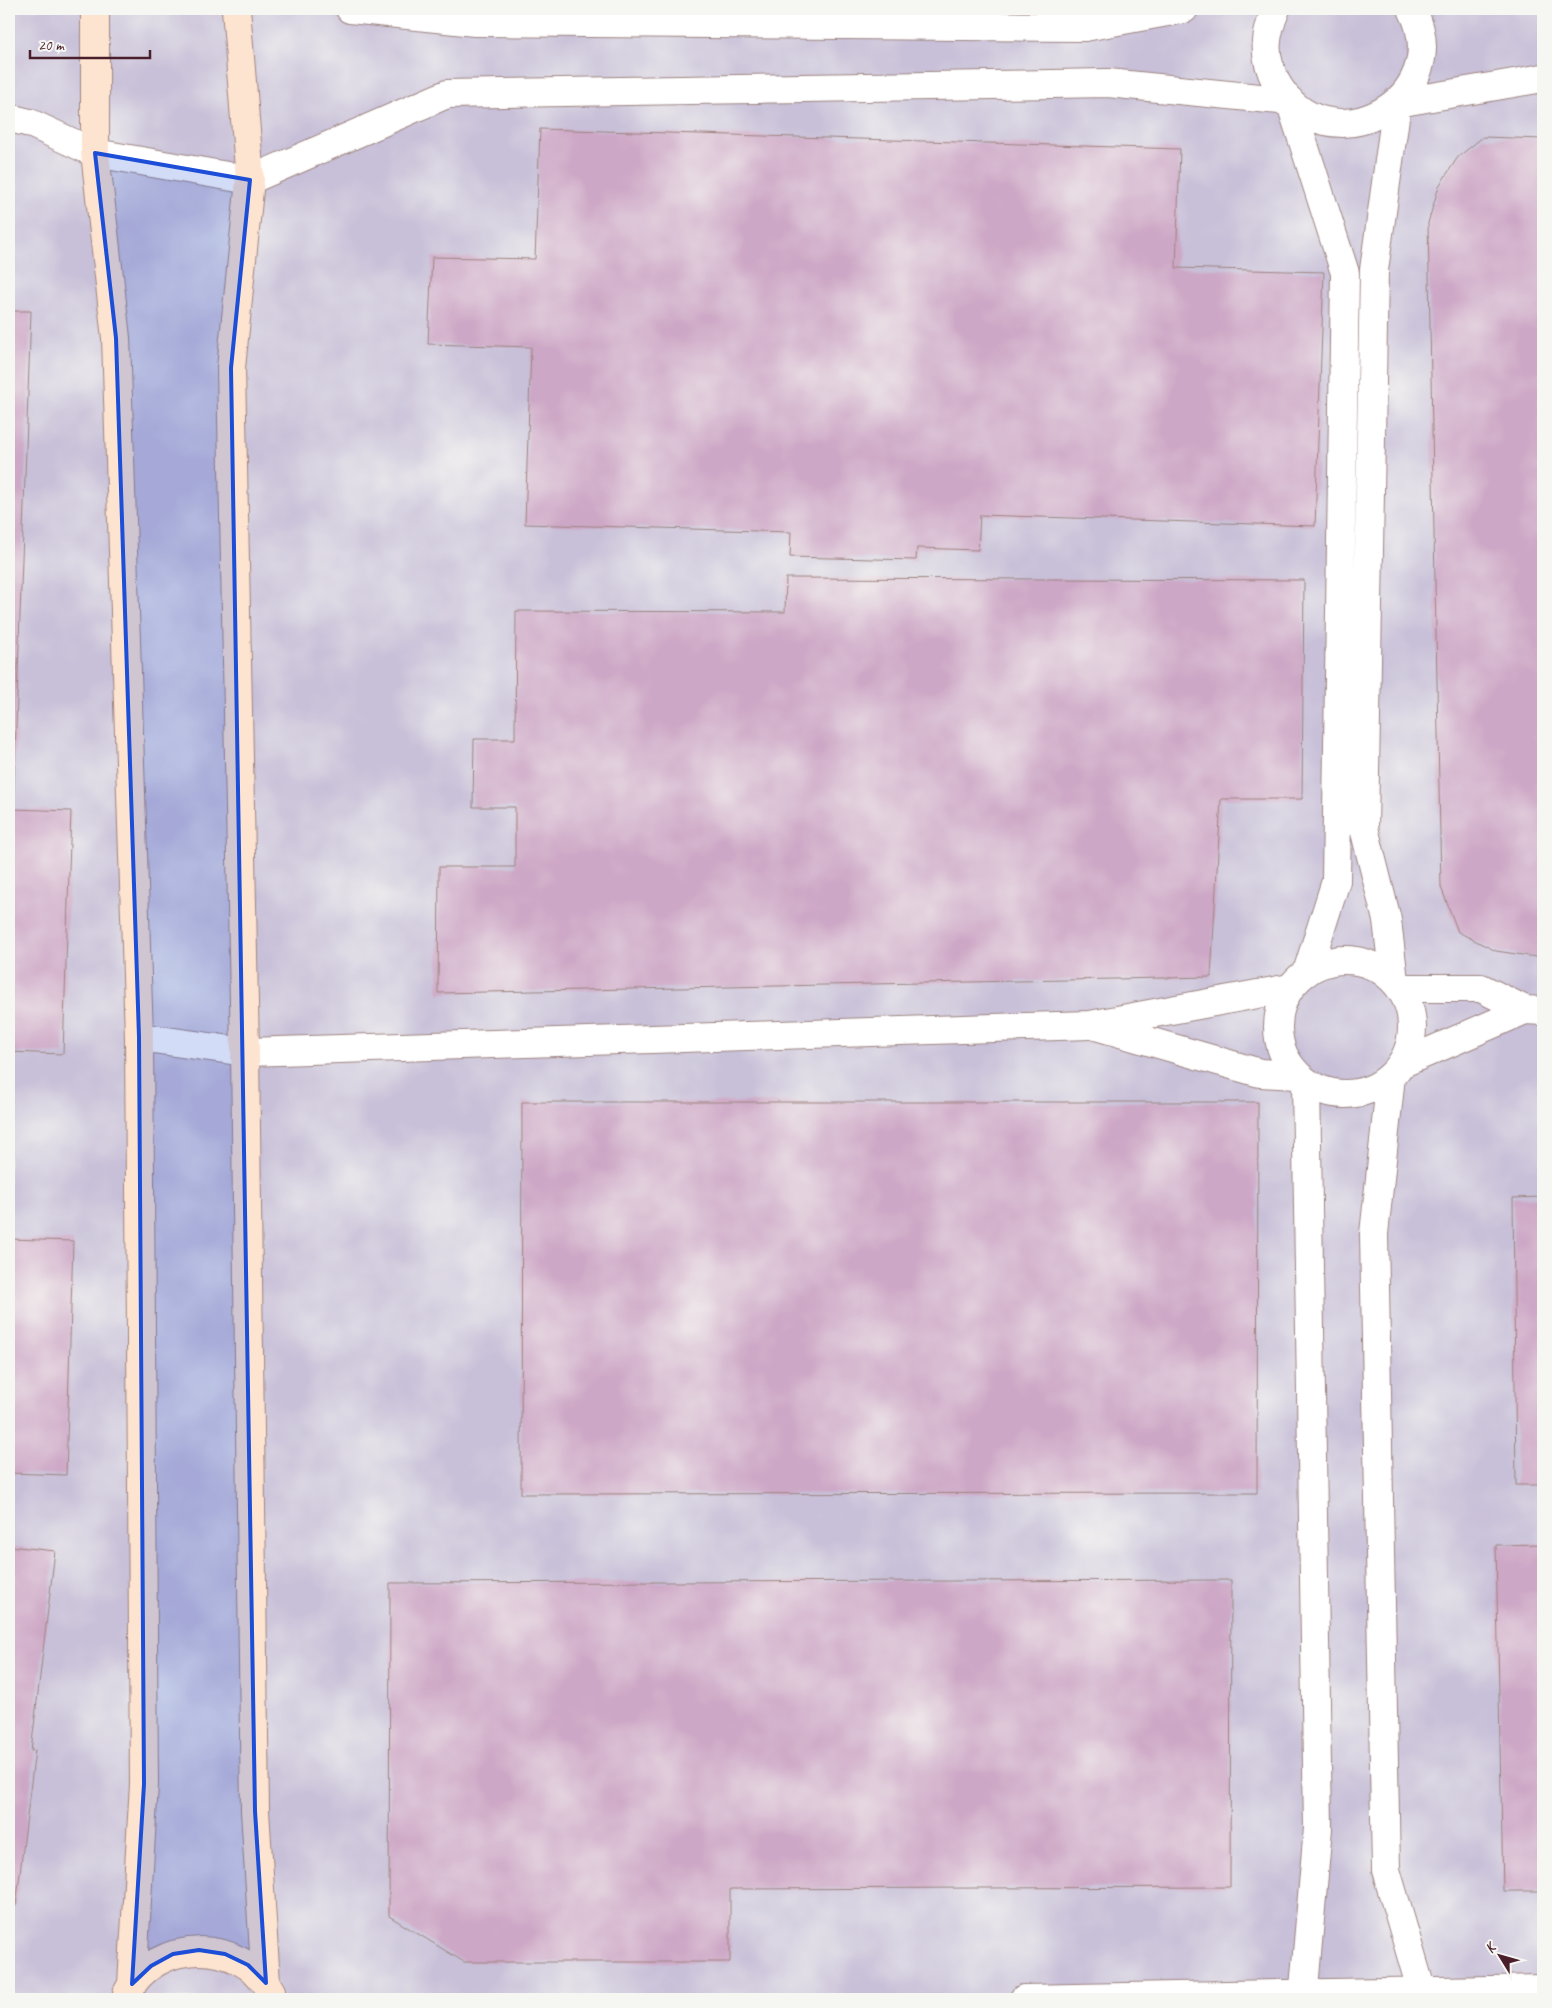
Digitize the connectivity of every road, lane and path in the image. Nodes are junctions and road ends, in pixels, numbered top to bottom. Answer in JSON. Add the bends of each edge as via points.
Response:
{"nodes":[{"id":1,"x":95,"y":9,"type":"edge"},
{"id":2,"x":236,"y":9,"type":"edge"},
{"id":3,"x":350,"y":9,"type":"edge"},
{"id":4,"x":1184,"y":9,"type":"edge"},
{"id":5,"x":1276,"y":9,"type":"edge"},
{"id":6,"x":1412,"y":9,"type":"edge"},
{"id":7,"x":1543,"y":78,"type":"edge"},
{"id":8,"x":1290,"y":101,"type":"junction"},
{"id":9,"x":1397,"y":103,"type":"junction"},
{"id":10,"x":9,"y":118,"type":"edge"},
{"id":11,"x":95,"y":153,"type":"junction"},
{"id":12,"x":250,"y":180,"type":"junction"},
{"id":13,"x":1299,"y":980,"type":"junction"},
{"id":14,"x":1397,"y":984,"type":"junction"},
{"id":15,"x":1534,"y":1011,"type":"edge"},
{"id":16,"x":1090,"y":1024,"type":"junction"},
{"id":17,"x":138,"y":1036,"type":"junction"},
{"id":18,"x":245,"y":1052,"type":"junction"},
{"id":19,"x":1396,"y":1070,"type":"junction"},
{"id":20,"x":1302,"y":1078,"type":"junction"},
{"id":21,"x":1543,"y":1989,"type":"edge"},
{"id":22,"x":271,"y":1991,"type":"edge"},
{"id":23,"x":128,"y":1992,"type":"edge"},
{"id":24,"x":1423,"y":1995,"type":"edge"},
{"id":25,"x":1303,"y":1996,"type":"edge"},
{"id":26,"x":1024,"y":1999,"type":"edge"}],
"edges":[{"from":1,"to":11,"type":"street"},
{"from":2,"to":12,"type":"street"},
{"from":3,"to":4,"type":"street","via":[[475,22],[1085,27]]},
{"from":5,"to":8,"type":"street","via":[[1266,44],[1270,70]]},
{"from":6,"to":9,"type":"street","via":[[1419,24],[1422,53],[1415,78]]},
{"from":7,"to":9,"type":"street"},
{"from":8,"to":9,"type":"street","via":[[1301,111],[1326,122],[1355,123],[1380,114]]},
{"from":8,"to":12,"type":"street","via":[[1108,83],[447,94]]},
{"from":8,"to":13,"type":"street","via":[[1345,273],[1336,881]]},
{"from":9,"to":14,"type":"street","via":[[1374,270],[1364,828],[1387,920]]},
{"from":10,"to":11,"type":"street","via":[[30,123]]},
{"from":11,"to":12,"type":"street"},
{"from":11,"to":17,"type":"street","via":[[116,338]]},
{"from":12,"to":18,"type":"street","via":[[231,368]]},
{"from":13,"to":14,"type":"street","via":[[1323,964],[1342,960],[1361,962],[1379,969]]},
{"from":13,"to":16,"type":"street"},
{"from":13,"to":20,"type":"street","via":[[1282,1005],[1278,1024],[1286,1060]]},
{"from":14,"to":15,"type":"street","via":[[1481,988]]},
{"from":14,"to":19,"type":"street","via":[[1409,1006],[1412,1026],[1410,1046]]},
{"from":15,"to":19,"type":"street"},
{"from":16,"to":18,"type":"street"},
{"from":16,"to":20,"type":"street","via":[[1260,1073]]},
{"from":17,"to":18,"type":"street"},
{"from":17,"to":23,"type":"street","via":[[144,1784]]},
{"from":18,"to":22,"type":"street","via":[[255,1811]]},
{"from":19,"to":20,"type":"street","via":[[1372,1089],[1349,1094],[1326,1092]]},
{"from":19,"to":24,"type":"street","via":[[1374,1234],[1386,1870]]},
{"from":20,"to":25,"type":"street","via":[[1318,1828]]},
{"from":21,"to":24,"type":"street"},
{"from":22,"to":23,"type":"street","via":[[248,1965],[225,1954],[199,1950],[174,1954],[151,1966]]},
{"from":24,"to":25,"type":"street"},
{"from":25,"to":26,"type":"street"}]}
